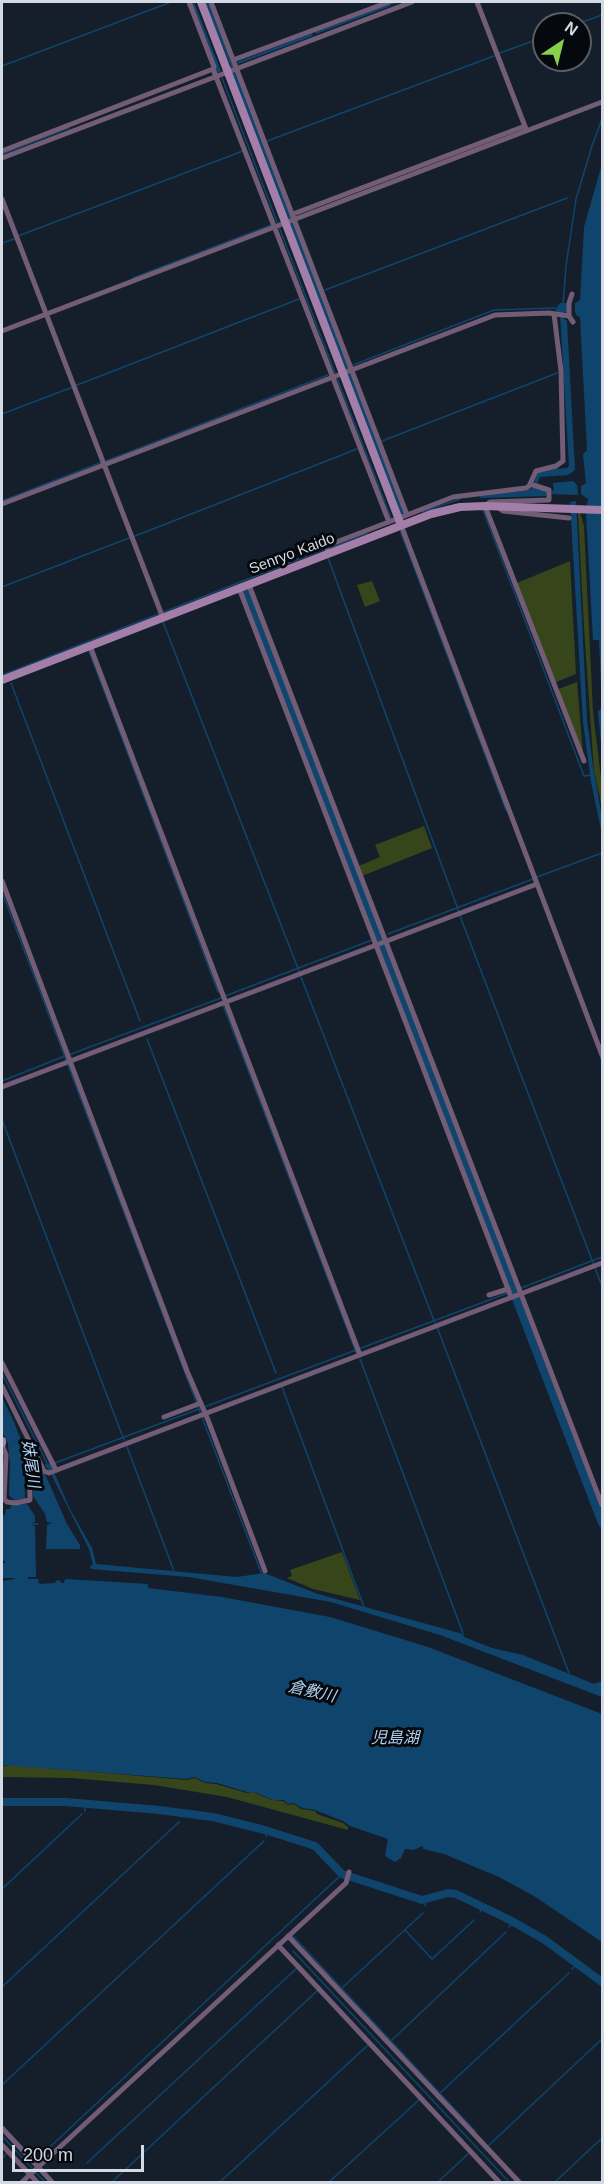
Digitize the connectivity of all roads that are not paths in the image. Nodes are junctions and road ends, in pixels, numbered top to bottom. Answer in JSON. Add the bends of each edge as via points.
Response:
{"nodes":[{"id":1,"x":189,"y":2,"type":"edge"},
{"id":2,"x":201,"y":2,"type":"edge"},
{"id":3,"x":211,"y":2,"type":"edge"},
{"id":4,"x":412,"y":2,"type":"edge"},
{"id":5,"x":477,"y":2,"type":"edge"},
{"id":6,"x":392,"y":4,"type":"edge"},
{"id":7,"x":225,"y":70,"type":"junction"},
{"id":8,"x":603,"y":102,"type":"edge"},
{"id":9,"x":526,"y":128,"type":"junction"},
{"id":10,"x":2,"y":151,"type":"edge"},
{"id":11,"x":2,"y":158,"type":"edge"},
{"id":12,"x":2,"y":199,"type":"edge"},
{"id":13,"x":283,"y":222,"type":"junction"},
{"id":14,"x":572,"y":294,"type":"dead end"},
{"id":15,"x":45,"y":313,"type":"junction"},
{"id":16,"x":563,"y":317,"type":"junction"},
{"id":17,"x":2,"y":331,"type":"edge"},
{"id":18,"x":340,"y":373,"type":"junction"},
{"id":19,"x":104,"y":463,"type":"junction"},
{"id":20,"x":534,"y":485,"type":"junction"},
{"id":21,"x":2,"y":504,"type":"edge"},
{"id":22,"x":485,"y":506,"type":"junction"},
{"id":23,"x":497,"y":506,"type":"junction"},
{"id":24,"x":603,"y":510,"type":"edge"},
{"id":25,"x":403,"y":518,"type":"junction"},
{"id":26,"x":569,"y":518,"type":"dead end"},
{"id":27,"x":388,"y":522,"type":"junction"},
{"id":28,"x":328,"y":550,"type":"junction"},
{"id":29,"x":249,"y":585,"type":"junction"},
{"id":30,"x":239,"y":588,"type":"junction"},
{"id":31,"x":162,"y":614,"type":"junction"},
{"id":32,"x":90,"y":646,"type":"junction"},
{"id":33,"x":2,"y":680,"type":"edge"},
{"id":34,"x":584,"y":761,"type":"dead end"},
{"id":35,"x":2,"y":881,"type":"edge"},
{"id":36,"x":536,"y":882,"type":"junction"},
{"id":37,"x":378,"y":942,"type":"junction"},
{"id":38,"x":223,"y":1000,"type":"junction"},
{"id":39,"x":603,"y":1055,"type":"edge"},
{"id":40,"x":68,"y":1062,"type":"junction"},
{"id":41,"x":2,"y":1088,"type":"edge"},
{"id":42,"x":603,"y":1263,"type":"edge"},
{"id":43,"x":519,"y":1291,"type":"junction"},
{"id":44,"x":510,"y":1293,"type":"junction"},
{"id":45,"x":489,"y":1295,"type":"dead end"},
{"id":46,"x":359,"y":1352,"type":"junction"},
{"id":47,"x":2,"y":1363,"type":"edge"},
{"id":48,"x":2,"y":1386,"type":"edge"},
{"id":49,"x":201,"y":1409,"type":"junction"},
{"id":50,"x":164,"y":1417,"type":"dead end"},
{"id":51,"x":2,"y":1443,"type":"edge"},
{"id":52,"x":29,"y":1443,"type":"junction"},
{"id":53,"x":53,"y":1468,"type":"junction"},
{"id":54,"x":3,"y":1486,"type":"edge"},
{"id":55,"x":4,"y":1501,"type":"edge"},
{"id":56,"x":603,"y":1505,"type":"edge"},
{"id":57,"x":266,"y":1571,"type":"dead end"},
{"id":58,"x":349,"y":1872,"type":"dead end"},
{"id":59,"x":288,"y":1936,"type":"junction"},
{"id":60,"x":278,"y":1945,"type":"junction"},
{"id":61,"x":2,"y":2128,"type":"edge"},
{"id":62,"x":2,"y":2145,"type":"edge"},
{"id":63,"x":38,"y":2168,"type":"junction"},
{"id":64,"x":31,"y":2174,"type":"junction"},
{"id":65,"x":22,"y":2182,"type":"edge"},
{"id":66,"x":37,"y":2182,"type":"edge"},
{"id":67,"x":52,"y":2182,"type":"edge"},
{"id":68,"x":499,"y":2182,"type":"edge"},
{"id":69,"x":519,"y":2182,"type":"edge"}],
"edges":[{"from":1,"to":7,"type":"street","via":[[214,67]]},
{"from":2,"to":7,"type":"street"},
{"from":3,"to":7,"type":"street"},
{"from":4,"to":6,"type":"street"},
{"from":5,"to":9,"type":"street"},
{"from":6,"to":7,"type":"street"},
{"from":7,"to":10,"type":"street"},
{"from":7,"to":11,"type":"street"},
{"from":7,"to":13,"type":"street"},
{"from":7,"to":13,"type":"street","via":[[245,150]]},
{"from":8,"to":9,"type":"street"},
{"from":9,"to":13,"type":"street"},
{"from":12,"to":15,"type":"street"},
{"from":13,"to":15,"type":"street"},
{"from":13,"to":18,"type":"street"},
{"from":13,"to":18,"type":"street","via":[[303,298]]},
{"from":14,"to":16,"type":"street"},
{"from":15,"to":17,"type":"street"},
{"from":15,"to":19,"type":"street"},
{"from":16,"to":18,"type":"street","via":[[495,315]]},
{"from":16,"to":20,"type":"street","via":[[564,458],[560,464],[536,471]]},
{"from":18,"to":19,"type":"street"},
{"from":18,"to":25,"type":"street"},
{"from":18,"to":27,"type":"street"},
{"from":19,"to":21,"type":"street"},
{"from":19,"to":31,"type":"street"},
{"from":20,"to":22,"type":"street","via":[[550,493],[549,500],[490,502]]},
{"from":20,"to":25,"type":"street","via":[[521,490],[453,497]]},
{"from":22,"to":23,"type":"street","name":"Senryo Kaido"},
{"from":22,"to":25,"type":"street","name":"Senryo Kaido"},
{"from":22,"to":34,"type":"street"},
{"from":23,"to":24,"type":"street","name":"Senryo Kaido"},
{"from":23,"to":26,"type":"street","via":[[503,511]]},
{"from":25,"to":27,"type":"street"},
{"from":25,"to":28,"type":"street","name":"Senryo Kaido"},
{"from":25,"to":36,"type":"street"},
{"from":27,"to":28,"type":"street"},
{"from":28,"to":29,"type":"street","name":"Senryo Kaido"},
{"from":29,"to":30,"type":"street","name":"Senryo Kaido"},
{"from":29,"to":37,"type":"street"},
{"from":30,"to":31,"type":"street","name":"Senryo Kaido"},
{"from":30,"to":37,"type":"street"},
{"from":31,"to":32,"type":"street","name":"Senryo Kaido"},
{"from":32,"to":33,"type":"street","name":"Senryo Kaido"},
{"from":32,"to":38,"type":"street"},
{"from":35,"to":40,"type":"street"},
{"from":36,"to":37,"type":"street"},
{"from":36,"to":39,"type":"street"},
{"from":37,"to":38,"type":"street"},
{"from":37,"to":43,"type":"street"},
{"from":37,"to":44,"type":"street"},
{"from":38,"to":40,"type":"street"},
{"from":38,"to":46,"type":"street"},
{"from":40,"to":41,"type":"street"},
{"from":40,"to":49,"type":"street"},
{"from":42,"to":43,"type":"street"},
{"from":43,"to":44,"type":"street"},
{"from":43,"to":56,"type":"street"},
{"from":44,"to":45,"type":"street"},
{"from":44,"to":46,"type":"street","via":[[436,1326]]},
{"from":46,"to":49,"type":"street","via":[[281,1385]]},
{"from":47,"to":53,"type":"street"},
{"from":48,"to":52,"type":"street"},
{"from":49,"to":50,"type":"street"},
{"from":49,"to":53,"type":"street"},
{"from":49,"to":57,"type":"street"},
{"from":51,"to":54,"type":"street","via":[[6,1455]]},
{"from":52,"to":53,"type":"street","via":[[44,1471]]},
{"from":52,"to":55,"type":"street","via":[[29,1501]]},
{"from":54,"to":55,"type":"street"},
{"from":58,"to":59,"type":"street","via":[[346,1883]]},
{"from":59,"to":60,"type":"street"},
{"from":59,"to":69,"type":"street"},
{"from":60,"to":63,"type":"street"},
{"from":60,"to":68,"type":"street"},
{"from":61,"to":63,"type":"street"},
{"from":62,"to":64,"type":"street"},
{"from":63,"to":64,"type":"street"},
{"from":63,"to":67,"type":"street"},
{"from":64,"to":65,"type":"street"},
{"from":64,"to":66,"type":"street"}]}
